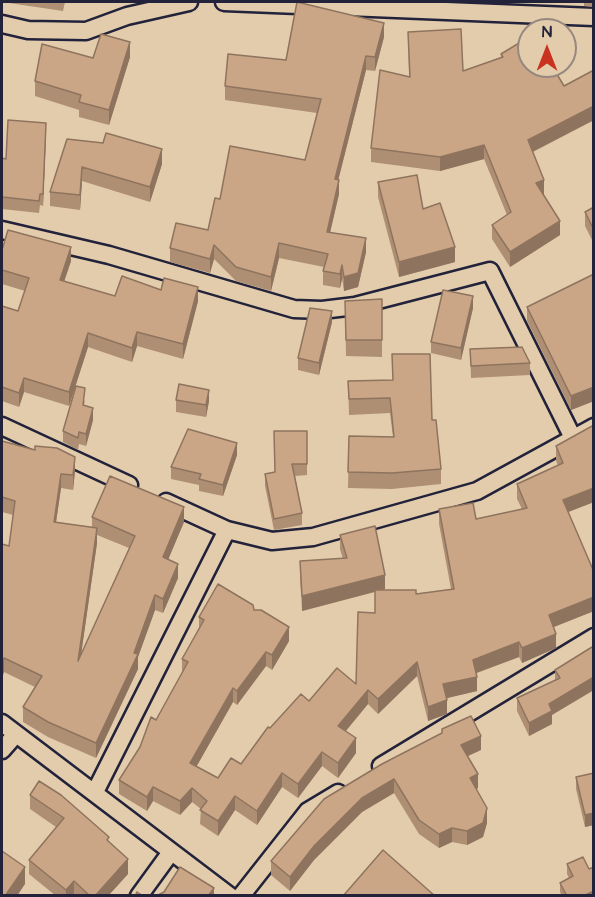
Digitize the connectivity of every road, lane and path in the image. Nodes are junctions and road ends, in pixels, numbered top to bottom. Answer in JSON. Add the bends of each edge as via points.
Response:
{"nodes":[{"id":1,"x":189,"y":2,"type":"edge"},
{"id":2,"x":224,"y":2,"type":"edge"},
{"id":3,"x":594,"y":17,"type":"edge"},
{"id":4,"x":2,"y":24,"type":"edge"},
{"id":5,"x":2,"y":230,"type":"edge"},
{"id":6,"x":2,"y":426,"type":"edge"},
{"id":7,"x":594,"y":427,"type":"edge"},
{"id":8,"x":573,"y":438,"type":"junction"},
{"id":9,"x":227,"y":530,"type":"junction"},
{"id":10,"x":594,"y":637,"type":"edge"},
{"id":11,"x":2,"y":723,"type":"edge"},
{"id":12,"x":16,"y":734,"type":"junction"},
{"id":13,"x":2,"y":750,"type":"edge"},
{"id":14,"x":368,"y":774,"type":"edge"},
{"id":15,"x":348,"y":786,"type":"edge"},
{"id":16,"x":95,"y":792,"type":"junction"},
{"id":17,"x":171,"y":852,"type":"junction"},
{"id":18,"x":139,"y":896,"type":"edge"},
{"id":19,"x":230,"y":896,"type":"edge"},
{"id":20,"x":241,"y":896,"type":"edge"}],
"edges":[{"from":1,"to":4,"type":"street","via":[[128,16],[86,31],[28,30]]},
{"from":2,"to":3,"type":"street"},
{"from":5,"to":8,"type":"street","via":[[109,255],[294,309],[355,306],[490,271]]},
{"from":6,"to":9,"type":"street"},
{"from":7,"to":8,"type":"street"},
{"from":8,"to":9,"type":"street","via":[[477,491],[313,537],[272,541]]},
{"from":9,"to":16,"type":"street"},
{"from":10,"to":14,"type":"street"},
{"from":11,"to":12,"type":"street"},
{"from":12,"to":13,"type":"street"},
{"from":12,"to":16,"type":"street"},
{"from":15,"to":20,"type":"street","via":[[308,811]]},
{"from":16,"to":17,"type":"street"},
{"from":17,"to":18,"type":"street"},
{"from":17,"to":19,"type":"street"}]}
